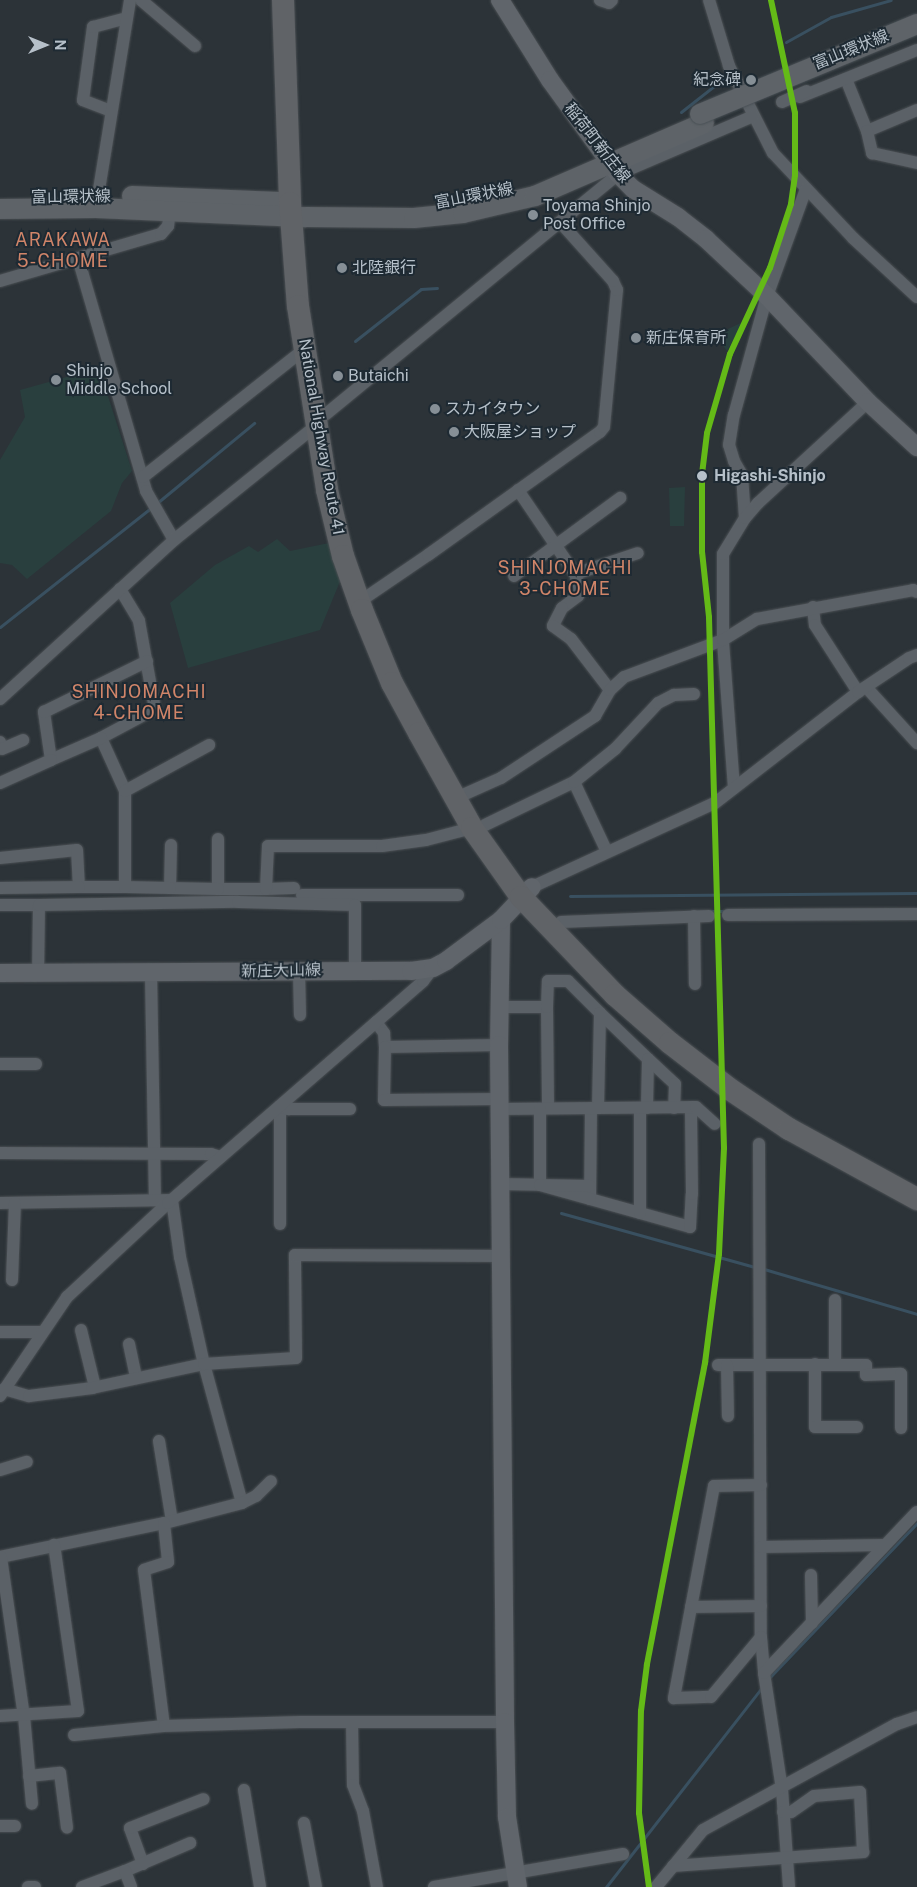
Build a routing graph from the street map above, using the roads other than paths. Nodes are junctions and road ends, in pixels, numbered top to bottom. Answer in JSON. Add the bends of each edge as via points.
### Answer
{"nodes":[{"id":1,"x":130,"y":0,"type":"edge"},
{"id":2,"x":141,"y":0,"type":"edge"},
{"id":3,"x":283,"y":0,"type":"edge"},
{"id":4,"x":295,"y":0,"type":"edge"},
{"id":5,"x":500,"y":0,"type":"edge"},
{"id":6,"x":600,"y":0,"type":"edge"},
{"id":7,"x":612,"y":0,"type":"edge"},
{"id":8,"x":710,"y":0,"type":"edge"},
{"id":9,"x":127,"y":18,"type":"junction"},
{"id":10,"x":917,"y":24,"type":"edge"},
{"id":11,"x":917,"y":36,"type":"edge"},
{"id":12,"x":195,"y":46,"type":"dead end"},
{"id":13,"x":917,"y":50,"type":"edge"},
{"id":14,"x":846,"y":79,"type":"junction"},
{"id":15,"x":811,"y":88,"type":"dead end"},
{"id":16,"x":800,"y":97,"type":"dead end"},
{"id":17,"x":782,"y":102,"type":"dead end"},
{"id":18,"x":917,"y":110,"type":"edge"},
{"id":19,"x":111,"y":111,"type":"junction"},
{"id":20,"x":753,"y":116,"type":"junction"},
{"id":21,"x":702,"y":119,"type":"junction"},
{"id":22,"x":867,"y":131,"type":"junction"},
{"id":23,"x":917,"y":163,"type":"edge"},
{"id":24,"x":611,"y":164,"type":"junction"},
{"id":25,"x":806,"y":189,"type":"junction"},
{"id":26,"x":0,"y":198,"type":"edge"},
{"id":27,"x":96,"y":202,"type":"junction"},
{"id":28,"x":0,"y":209,"type":"edge"},
{"id":29,"x":298,"y":210,"type":"junction"},
{"id":30,"x":170,"y":211,"type":"junction"},
{"id":31,"x":560,"y":222,"type":"junction"},
{"id":32,"x":78,"y":258,"type":"junction"},
{"id":33,"x":0,"y":281,"type":"edge"},
{"id":34,"x":767,"y":296,"type":"junction"},
{"id":35,"x":917,"y":296,"type":"edge"},
{"id":36,"x":309,"y":346,"type":"junction"},
{"id":37,"x":868,"y":402,"type":"junction"},
{"id":38,"x":321,"y":420,"type":"junction"},
{"id":39,"x":917,"y":447,"type":"edge"},
{"id":40,"x":143,"y":477,"type":"junction"},
{"id":41,"x":518,"y":490,"type":"junction"},
{"id":42,"x":620,"y":498,"type":"dead end"},
{"id":43,"x":745,"y":518,"type":"junction"},
{"id":44,"x":174,"y":540,"type":"junction"},
{"id":45,"x":556,"y":545,"type":"junction"},
{"id":46,"x":638,"y":553,"type":"dead end"},
{"id":47,"x":575,"y":574,"type":"junction"},
{"id":48,"x":514,"y":576,"type":"dead end"},
{"id":49,"x":120,"y":589,"type":"junction"},
{"id":50,"x":917,"y":592,"type":"edge"},
{"id":51,"x":363,"y":596,"type":"junction"},
{"id":52,"x":813,"y":607,"type":"junction"},
{"id":53,"x":723,"y":640,"type":"junction"},
{"id":54,"x":917,"y":655,"type":"edge"},
{"id":55,"x":147,"y":661,"type":"junction"},
{"id":56,"x":610,"y":690,"type":"junction"},
{"id":57,"x":862,"y":690,"type":"junction"},
{"id":58,"x":694,"y":694,"type":"dead end"},
{"id":59,"x":0,"y":699,"type":"edge"},
{"id":60,"x":101,"y":738,"type":"junction"},
{"id":61,"x":22,"y":740,"type":"dead end"},
{"id":62,"x":0,"y":742,"type":"edge"},
{"id":63,"x":917,"y":743,"type":"edge"},
{"id":64,"x":209,"y":745,"type":"dead end"},
{"id":65,"x":51,"y":760,"type":"junction"},
{"id":66,"x":574,"y":782,"type":"junction"},
{"id":67,"x":0,"y":784,"type":"edge"},
{"id":68,"x":734,"y":788,"type":"junction"},
{"id":69,"x":125,"y":791,"type":"junction"},
{"id":70,"x":465,"y":794,"type":"junction"},
{"id":71,"x":478,"y":827,"type":"junction"},
{"id":72,"x":218,"y":839,"type":"dead end"},
{"id":73,"x":171,"y":845,"type":"dead end"},
{"id":74,"x":607,"y":852,"type":"junction"},
{"id":75,"x":0,"y":858,"type":"edge"},
{"id":76,"x":80,"y":887,"type":"junction"},
{"id":77,"x":125,"y":887,"type":"junction"},
{"id":78,"x":0,"y":888,"type":"edge"},
{"id":79,"x":170,"y":888,"type":"junction"},
{"id":80,"x":218,"y":889,"type":"junction"},
{"id":81,"x":266,"y":889,"type":"junction"},
{"id":82,"x":527,"y":892,"type":"junction"},
{"id":83,"x":366,"y":895,"type":"junction"},
{"id":84,"x":458,"y":895,"type":"dead end"},
{"id":85,"x":0,"y":905,"type":"edge"},
{"id":86,"x":39,"y":905,"type":"junction"},
{"id":87,"x":354,"y":905,"type":"junction"},
{"id":88,"x":917,"y":914,"type":"edge"},
{"id":89,"x":728,"y":915,"type":"dead end"},
{"id":90,"x":694,"y":916,"type":"junction"},
{"id":91,"x":709,"y":916,"type":"dead end"},
{"id":92,"x":501,"y":920,"type":"junction"},
{"id":93,"x":561,"y":922,"type":"junction"},
{"id":94,"x":573,"y":944,"type":"junction"},
{"id":95,"x":433,"y":968,"type":"junction"},
{"id":96,"x":354,"y":970,"type":"junction"},
{"id":97,"x":299,"y":971,"type":"junction"},
{"id":98,"x":0,"y":973,"type":"edge"},
{"id":99,"x":38,"y":973,"type":"junction"},
{"id":100,"x":151,"y":973,"type":"junction"},
{"id":101,"x":695,"y":984,"type":"dead end"},
{"id":102,"x":500,"y":1007,"type":"junction"},
{"id":103,"x":547,"y":1008,"type":"junction"},
{"id":104,"x":600,"y":1013,"type":"junction"},
{"id":105,"x":300,"y":1015,"type":"dead end"},
{"id":106,"x":376,"y":1022,"type":"junction"},
{"id":107,"x":499,"y":1045,"type":"junction"},
{"id":108,"x":385,"y":1047,"type":"junction"},
{"id":109,"x":648,"y":1059,"type":"junction"},
{"id":110,"x":0,"y":1064,"type":"edge"},
{"id":111,"x":36,"y":1064,"type":"dead end"},
{"id":112,"x":500,"y":1104,"type":"junction"},
{"id":113,"x":280,"y":1106,"type":"junction"},
{"id":114,"x":594,"y":1108,"type":"junction"},
{"id":115,"x":643,"y":1108,"type":"junction"},
{"id":116,"x":674,"y":1108,"type":"junction"},
{"id":117,"x":691,"y":1108,"type":"junction"},
{"id":118,"x":350,"y":1109,"type":"dead end"},
{"id":119,"x":544,"y":1109,"type":"junction"},
{"id":120,"x":716,"y":1124,"type":"dead end"},
{"id":121,"x":758,"y":1144,"type":"dead end"},
{"id":122,"x":0,"y":1153,"type":"edge"},
{"id":123,"x":155,"y":1153,"type":"junction"},
{"id":124,"x":221,"y":1156,"type":"junction"},
{"id":125,"x":501,"y":1184,"type":"junction"},
{"id":126,"x":540,"y":1185,"type":"junction"},
{"id":127,"x":590,"y":1186,"type":"junction"},
{"id":128,"x":917,"y":1188,"type":"edge"},
{"id":129,"x":917,"y":1199,"type":"edge"},
{"id":130,"x":155,"y":1200,"type":"junction"},
{"id":131,"x":172,"y":1200,"type":"junction"},
{"id":132,"x":590,"y":1200,"type":"junction"},
{"id":133,"x":0,"y":1203,"type":"edge"},
{"id":134,"x":15,"y":1203,"type":"junction"},
{"id":135,"x":640,"y":1213,"type":"junction"},
{"id":136,"x":280,"y":1224,"type":"dead end"},
{"id":137,"x":502,"y":1256,"type":"junction"},
{"id":138,"x":12,"y":1280,"type":"dead end"},
{"id":139,"x":835,"y":1300,"type":"dead end"},
{"id":140,"x":81,"y":1330,"type":"dead end"},
{"id":141,"x":0,"y":1332,"type":"edge"},
{"id":142,"x":42,"y":1332,"type":"junction"},
{"id":143,"x":129,"y":1344,"type":"dead end"},
{"id":144,"x":204,"y":1364,"type":"junction"},
{"id":145,"x":814,"y":1364,"type":"junction"},
{"id":146,"x":761,"y":1365,"type":"junction"},
{"id":147,"x":835,"y":1365,"type":"junction"},
{"id":148,"x":136,"y":1378,"type":"junction"},
{"id":149,"x":95,"y":1387,"type":"junction"},
{"id":150,"x":2,"y":1392,"type":"edge"},
{"id":151,"x":728,"y":1416,"type":"dead end"},
{"id":152,"x":856,"y":1427,"type":"dead end"},
{"id":153,"x":902,"y":1428,"type":"dead end"},
{"id":154,"x":159,"y":1441,"type":"dead end"},
{"id":155,"x":27,"y":1462,"type":"dead end"},
{"id":156,"x":0,"y":1470,"type":"edge"},
{"id":157,"x":271,"y":1481,"type":"dead end"},
{"id":158,"x":761,"y":1485,"type":"junction"},
{"id":159,"x":242,"y":1503,"type":"junction"},
{"id":160,"x":917,"y":1512,"type":"edge"},
{"id":161,"x":168,"y":1522,"type":"junction"},
{"id":162,"x":54,"y":1545,"type":"junction"},
{"id":163,"x":885,"y":1545,"type":"junction"},
{"id":164,"x":761,"y":1547,"type":"junction"},
{"id":165,"x":0,"y":1557,"type":"edge"},
{"id":166,"x":811,"y":1575,"type":"dead end"},
{"id":167,"x":761,"y":1606,"type":"junction"},
{"id":168,"x":691,"y":1607,"type":"junction"},
{"id":169,"x":812,"y":1623,"type":"junction"},
{"id":170,"x":761,"y":1637,"type":"junction"},
{"id":171,"x":764,"y":1674,"type":"junction"},
{"id":172,"x":0,"y":1716,"type":"edge"},
{"id":173,"x":24,"y":1716,"type":"junction"},
{"id":174,"x":917,"y":1717,"type":"edge"},
{"id":175,"x":352,"y":1722,"type":"junction"},
{"id":176,"x":505,"y":1722,"type":"junction"},
{"id":177,"x":164,"y":1726,"type":"junction"},
{"id":178,"x":74,"y":1735,"type":"dead end"},
{"id":179,"x":29,"y":1776,"type":"junction"},
{"id":180,"x":782,"y":1789,"type":"junction"},
{"id":181,"x":244,"y":1790,"type":"dead end"},
{"id":182,"x":204,"y":1799,"type":"dead end"},
{"id":183,"x":32,"y":1804,"type":"dead end"},
{"id":184,"x":783,"y":1812,"type":"junction"},
{"id":185,"x":304,"y":1823,"type":"dead end"},
{"id":186,"x":0,"y":1826,"type":"edge"},
{"id":187,"x":15,"y":1826,"type":"dead end"},
{"id":188,"x":67,"y":1828,"type":"dead end"},
{"id":189,"x":190,"y":1843,"type":"dead end"},
{"id":190,"x":623,"y":1854,"type":"dead end"},
{"id":191,"x":786,"y":1857,"type":"junction"},
{"id":192,"x":143,"y":1864,"type":"junction"},
{"id":193,"x":673,"y":1866,"type":"junction"},
{"id":194,"x":125,"y":1872,"type":"junction"},
{"id":195,"x":517,"y":1880,"type":"edge"},
{"id":196,"x":28,"y":1887,"type":"edge"},
{"id":197,"x":35,"y":1887,"type":"edge"},
{"id":198,"x":82,"y":1887,"type":"edge"},
{"id":199,"x":131,"y":1887,"type":"edge"},
{"id":200,"x":260,"y":1887,"type":"edge"},
{"id":201,"x":316,"y":1887,"type":"edge"},
{"id":202,"x":377,"y":1887,"type":"edge"},
{"id":203,"x":434,"y":1887,"type":"edge"},
{"id":204,"x":656,"y":1887,"type":"edge"},
{"id":205,"x":789,"y":1887,"type":"edge"}],
"edges":[{"from":1,"to":9,"type":"street"},
{"from":2,"to":12,"type":"street"},
{"from":3,"to":29,"type":"highway","name":"National Highway Route 41"},
{"from":4,"to":29,"type":"highway","name":"National Highway Route 41"},
{"from":5,"to":24,"type":"main road","name":"稲荷町新庄線","via":[[550,80]]},
{"from":6,"to":7,"type":"street"},
{"from":8,"to":20,"type":"street","via":[[729,66]]},
{"from":9,"to":19,"type":"street"},
{"from":9,"to":19,"type":"street","via":[[93,27],[83,100]]},
{"from":10,"to":21,"type":"main road","name":"富山環状線","bridge":true},
{"from":11,"to":21,"type":"main road","name":"富山環状線"},
{"from":13,"to":14,"type":"street"},
{"from":14,"to":16,"type":"street"},
{"from":14,"to":22,"type":"street"},
{"from":15,"to":17,"type":"street"},
{"from":18,"to":22,"type":"street"},
{"from":19,"to":27,"type":"street"},
{"from":20,"to":24,"type":"street"},
{"from":20,"to":25,"type":"street","via":[[773,153]]},
{"from":21,"to":24,"type":"main road","name":"富山環状線"},
{"from":22,"to":23,"type":"street","via":[[872,154]]},
{"from":24,"to":29,"type":"main road","name":"富山環状線","via":[[454,202],[411,207]]},
{"from":24,"to":31,"type":"street"},
{"from":24,"to":34,"type":"main road","name":"稲荷町新庄線","via":[[633,189],[706,239]]},
{"from":25,"to":34,"type":"street"},
{"from":25,"to":35,"type":"street","via":[[853,238]]},
{"from":26,"to":27,"type":"main road","name":"富山環状線"},
{"from":27,"to":28,"type":"main road","name":"富山環状線"},
{"from":27,"to":29,"type":"main road","name":"富山環状線","via":[[172,196]]},
{"from":27,"to":30,"type":"main road","name":"富山環状線"},
{"from":29,"to":30,"type":"main road","name":"富山環状線"},
{"from":29,"to":36,"type":"highway","name":"National Highway Route 41"},
{"from":30,"to":32,"type":"street","via":[[168,226],[161,234]]},
{"from":31,"to":38,"type":"street"},
{"from":31,"to":41,"type":"street","via":[[613,281],[617,290],[604,426]]},
{"from":32,"to":33,"type":"street"},
{"from":32,"to":40,"type":"street"},
{"from":34,"to":37,"type":"main road","name":"稲荷町新庄線"},
{"from":34,"to":43,"type":"street","via":[[734,415],[729,445],[742,475]]},
{"from":36,"to":38,"type":"highway","name":"National Highway Route 41"},
{"from":36,"to":40,"type":"street"},
{"from":37,"to":39,"type":"main road","name":"稲荷町新庄線"},
{"from":37,"to":43,"type":"street"},
{"from":38,"to":44,"type":"street"},
{"from":38,"to":51,"type":"highway","name":"National Highway Route 41"},
{"from":40,"to":44,"type":"street","via":[[146,491]]},
{"from":41,"to":45,"type":"street"},
{"from":41,"to":51,"type":"street","via":[[428,555],[416,554]]},
{"from":42,"to":45,"type":"street"},
{"from":43,"to":53,"type":"street","via":[[723,554]]},
{"from":44,"to":49,"type":"street"},
{"from":45,"to":47,"type":"street"},
{"from":45,"to":48,"type":"street"},
{"from":46,"to":47,"type":"street"},
{"from":47,"to":56,"type":"street","via":[[580,589],[578,596],[562,608],[552,626],[571,639]]},
{"from":49,"to":55,"type":"street","via":[[139,621]]},
{"from":49,"to":59,"type":"street"},
{"from":50,"to":52,"type":"street","via":[[913,590]]},
{"from":51,"to":70,"type":"highway","name":"National Highway Route 41","via":[[402,678]]},
{"from":51,"to":71,"type":"highway","name":"National Highway Route 41","via":[[392,683]]},
{"from":52,"to":53,"type":"street","via":[[757,619]]},
{"from":52,"to":57,"type":"street","via":[[815,625]]},
{"from":53,"to":56,"type":"street","via":[[624,677]]},
{"from":53,"to":68,"type":"street"},
{"from":54,"to":57,"type":"street"},
{"from":55,"to":60,"type":"street","via":[[155,709]]},
{"from":55,"to":65,"type":"street","via":[[44,712]]},
{"from":56,"to":70,"type":"street","via":[[595,716],[501,778]]},
{"from":57,"to":63,"type":"street"},
{"from":57,"to":68,"type":"street"},
{"from":58,"to":66,"type":"street","via":[[674,695],[658,703],[615,749]]},
{"from":60,"to":65,"type":"street"},
{"from":60,"to":69,"type":"street"},
{"from":61,"to":62,"type":"street","via":[[2,750]]},
{"from":64,"to":69,"type":"street"},
{"from":65,"to":67,"type":"street"},
{"from":66,"to":71,"type":"street"},
{"from":66,"to":74,"type":"street"},
{"from":68,"to":74,"type":"street","via":[[708,806]]},
{"from":69,"to":77,"type":"street"},
{"from":70,"to":71,"type":"highway","name":"National Highway Route 41"},
{"from":71,"to":81,"type":"street","via":[[426,840],[382,846],[268,846]]},
{"from":71,"to":82,"type":"highway","name":"National Highway Route 41"},
{"from":72,"to":80,"type":"street"},
{"from":73,"to":79,"type":"street"},
{"from":74,"to":82,"type":"street"},
{"from":75,"to":76,"type":"street","via":[[77,850]]},
{"from":76,"to":77,"type":"street"},
{"from":76,"to":78,"type":"street"},
{"from":77,"to":79,"type":"street"},
{"from":79,"to":80,"type":"street"},
{"from":80,"to":81,"type":"street"},
{"from":81,"to":83,"type":"street"},
{"from":82,"to":92,"type":"main road","name":"新庄大山線"},
{"from":82,"to":93,"type":"highway","name":"National Highway Route 41"},
{"from":82,"to":94,"type":"highway","name":"National Highway Route 41"},
{"from":83,"to":84,"type":"street"},
{"from":83,"to":87,"type":"street"},
{"from":85,"to":86,"type":"street"},
{"from":86,"to":87,"type":"street","via":[[238,902]]},
{"from":86,"to":99,"type":"street"},
{"from":87,"to":96,"type":"street"},
{"from":88,"to":89,"type":"street"},
{"from":90,"to":91,"type":"street"},
{"from":90,"to":93,"type":"street"},
{"from":90,"to":101,"type":"street"},
{"from":92,"to":95,"type":"main road","name":"新庄大山線"},
{"from":92,"to":102,"type":"main road"},
{"from":93,"to":94,"type":"highway","name":"National Highway Route 41"},
{"from":94,"to":128,"type":"highway","name":"National Highway Route 41","via":[[676,1035],[737,1082],[793,1120]]},
{"from":94,"to":129,"type":"highway","name":"National Highway Route 41","via":[[615,995],[670,1044],[731,1090],[789,1129]]},
{"from":95,"to":96,"type":"main road","name":"新庄大山線"},
{"from":95,"to":106,"type":"street","via":[[423,981]]},
{"from":96,"to":97,"type":"main road","name":"新庄大山線"},
{"from":97,"to":100,"type":"main road","name":"新庄大山線"},
{"from":97,"to":105,"type":"street"},
{"from":98,"to":99,"type":"main road","name":"新庄大山線"},
{"from":99,"to":100,"type":"main road","name":"新庄大山線"},
{"from":100,"to":123,"type":"street"},
{"from":102,"to":103,"type":"street"},
{"from":102,"to":107,"type":"main road"},
{"from":103,"to":104,"type":"street","via":[[548,982],[568,982]]},
{"from":103,"to":119,"type":"street"},
{"from":104,"to":109,"type":"street"},
{"from":104,"to":114,"type":"street"},
{"from":106,"to":108,"type":"street","via":[[384,1033]]},
{"from":106,"to":113,"type":"street"},
{"from":107,"to":108,"type":"street"},
{"from":107,"to":112,"type":"main road"},
{"from":108,"to":112,"type":"street","via":[[384,1100]]},
{"from":109,"to":115,"type":"street"},
{"from":109,"to":116,"type":"street","via":[[675,1084]]},
{"from":110,"to":111,"type":"street"},
{"from":112,"to":119,"type":"street"},
{"from":112,"to":125,"type":"main road"},
{"from":113,"to":118,"type":"street","via":[[288,1109]]},
{"from":113,"to":124,"type":"street"},
{"from":113,"to":136,"type":"street"},
{"from":114,"to":115,"type":"street"},
{"from":114,"to":119,"type":"street"},
{"from":114,"to":127,"type":"street"},
{"from":115,"to":116,"type":"street"},
{"from":115,"to":135,"type":"street"},
{"from":116,"to":117,"type":"street"},
{"from":117,"to":120,"type":"street","via":[[696,1108]]},
{"from":117,"to":135,"type":"street","via":[[690,1226]]},
{"from":119,"to":126,"type":"street"},
{"from":121,"to":146,"type":"street"},
{"from":122,"to":123,"type":"street"},
{"from":123,"to":124,"type":"street"},
{"from":123,"to":130,"type":"street"},
{"from":124,"to":131,"type":"street"},
{"from":125,"to":126,"type":"street"},
{"from":125,"to":137,"type":"main road"},
{"from":126,"to":127,"type":"street"},
{"from":126,"to":132,"type":"street"},
{"from":127,"to":132,"type":"street"},
{"from":130,"to":131,"type":"street"},
{"from":130,"to":134,"type":"street"},
{"from":131,"to":142,"type":"street","via":[[67,1297]]},
{"from":131,"to":144,"type":"street","via":[[180,1257]]},
{"from":132,"to":135,"type":"street"},
{"from":133,"to":134,"type":"street"},
{"from":134,"to":138,"type":"street"},
{"from":137,"to":144,"type":"street","via":[[295,1255],[296,1358]]},
{"from":137,"to":176,"type":"main road"},
{"from":139,"to":147,"type":"street"},
{"from":140,"to":149,"type":"street"},
{"from":141,"to":142,"type":"street"},
{"from":142,"to":150,"type":"street"},
{"from":143,"to":148,"type":"street"},
{"from":144,"to":148,"type":"street"},
{"from":144,"to":159,"type":"street"},
{"from":145,"to":146,"type":"street"},
{"from":145,"to":147,"type":"street"},
{"from":145,"to":152,"type":"street","via":[[815,1427]]},
{"from":146,"to":151,"type":"street","via":[[722,1366]]},
{"from":146,"to":158,"type":"street"},
{"from":147,"to":153,"type":"street","via":[[866,1365],[866,1375],[902,1374]]},
{"from":148,"to":149,"type":"street"},
{"from":149,"to":150,"type":"street","via":[[29,1396]]},
{"from":154,"to":161,"type":"street"},
{"from":155,"to":156,"type":"street"},
{"from":157,"to":159,"type":"street","via":[[256,1496]]},
{"from":158,"to":164,"type":"street"},
{"from":158,"to":168,"type":"street","via":[[714,1486]]},
{"from":159,"to":161,"type":"street"},
{"from":160,"to":163,"type":"street"},
{"from":161,"to":162,"type":"street"},
{"from":161,"to":177,"type":"street","via":[[168,1562],[144,1570]]},
{"from":162,"to":165,"type":"street"},
{"from":162,"to":173,"type":"street","via":[[78,1711]]},
{"from":163,"to":164,"type":"street"},
{"from":163,"to":169,"type":"street"},
{"from":164,"to":167,"type":"street"},
{"from":165,"to":173,"type":"street"},
{"from":166,"to":169,"type":"street"},
{"from":167,"to":168,"type":"street"},
{"from":167,"to":170,"type":"street"},
{"from":168,"to":170,"type":"street","via":[[674,1698],[711,1697]]},
{"from":169,"to":171,"type":"street"},
{"from":170,"to":171,"type":"street"},
{"from":171,"to":180,"type":"street"},
{"from":172,"to":173,"type":"street"},
{"from":173,"to":179,"type":"street"},
{"from":174,"to":180,"type":"street","via":[[897,1724]]},
{"from":175,"to":176,"type":"street"},
{"from":175,"to":177,"type":"street"},
{"from":175,"to":202,"type":"street","via":[[353,1785],[362,1811]]},
{"from":176,"to":195,"type":"main road","via":[[507,1817]]},
{"from":177,"to":178,"type":"street"},
{"from":179,"to":183,"type":"street"},
{"from":179,"to":188,"type":"street","via":[[60,1773]]},
{"from":180,"to":184,"type":"street"},
{"from":180,"to":193,"type":"street","via":[[703,1830]]},
{"from":181,"to":200,"type":"street"},
{"from":182,"to":192,"type":"street","via":[[130,1828]]},
{"from":184,"to":191,"type":"street"},
{"from":184,"to":191,"type":"street","via":[[791,1812],[814,1796],[860,1792],[864,1852]]},
{"from":185,"to":201,"type":"street"},
{"from":186,"to":187,"type":"street"},
{"from":189,"to":192,"type":"street"},
{"from":190,"to":195,"type":"street"},
{"from":191,"to":193,"type":"street"},
{"from":191,"to":205,"type":"street"},
{"from":192,"to":194,"type":"street"},
{"from":193,"to":204,"type":"street"},
{"from":194,"to":198,"type":"street"},
{"from":194,"to":199,"type":"street"},
{"from":195,"to":203,"type":"street"},
{"from":196,"to":197,"type":"street"}]}
